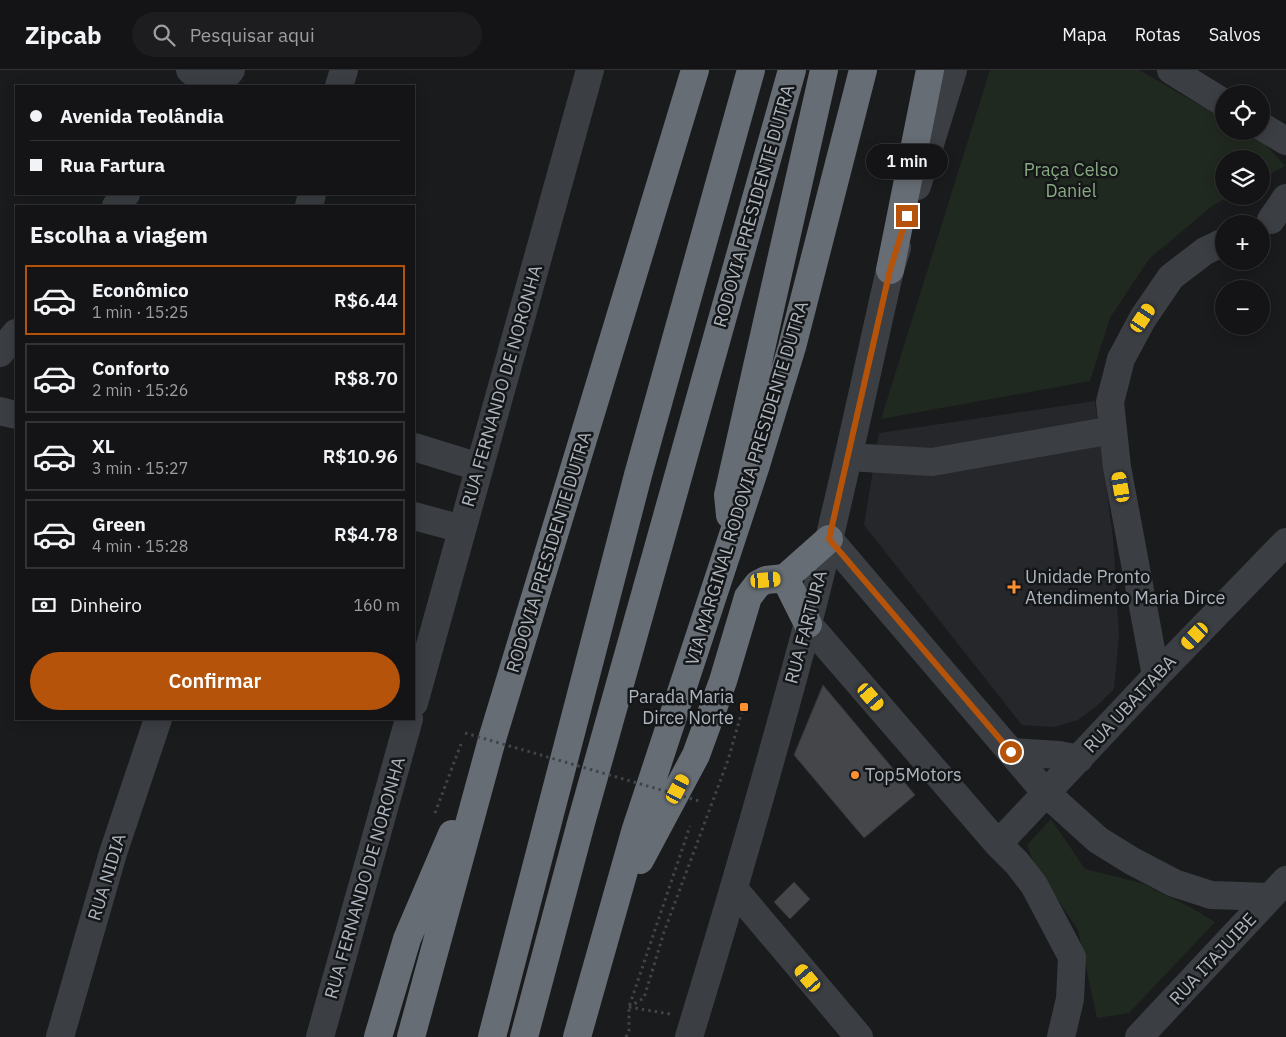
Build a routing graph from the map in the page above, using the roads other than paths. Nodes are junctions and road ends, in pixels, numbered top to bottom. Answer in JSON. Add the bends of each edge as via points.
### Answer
{"nodes":[{"id":1,"x":190,"y":70,"type":"edge"},
{"id":2,"x":231,"y":70,"type":"edge"},
{"id":3,"x":344,"y":70,"type":"edge"},
{"id":4,"x":590,"y":70,"type":"edge"},
{"id":5,"x":695,"y":70,"type":"edge"},
{"id":6,"x":751,"y":70,"type":"edge"},
{"id":7,"x":792,"y":70,"type":"edge"},
{"id":8,"x":824,"y":70,"type":"edge"},
{"id":9,"x":863,"y":70,"type":"edge"},
{"id":10,"x":930,"y":70,"type":"edge"},
{"id":11,"x":953,"y":70,"type":"edge"},
{"id":12,"x":1171,"y":70,"type":"edge"},
{"id":13,"x":209,"y":85,"type":"edge"},
{"id":14,"x":219,"y":85,"type":"edge"},
{"id":15,"x":340,"y":85,"type":"edge"},
{"id":16,"x":1215,"y":97,"type":"edge"},
{"id":17,"x":1270,"y":131,"type":"edge"},
{"id":18,"x":1286,"y":141,"type":"edge"},
{"id":19,"x":125,"y":195,"type":"edge"},
{"id":20,"x":1286,"y":198,"type":"edge"},
{"id":21,"x":117,"y":205,"type":"edge"},
{"id":22,"x":1273,"y":221,"type":"edge"},
{"id":23,"x":1215,"y":246,"type":"edge"},
{"id":24,"x":890,"y":270,"type":"junction"},
{"id":25,"x":15,"y":334,"type":"edge"},
{"id":26,"x":0,"y":354,"type":"edge"},
{"id":27,"x":0,"y":411,"type":"edge"},
{"id":28,"x":15,"y":415,"type":"edge"},
{"id":29,"x":1113,"y":430,"type":"junction"},
{"id":30,"x":415,"y":447,"type":"edge"},
{"id":31,"x":848,"y":457,"type":"junction"},
{"id":32,"x":478,"y":467,"type":"junction"},
{"id":33,"x":415,"y":516,"type":"edge"},
{"id":34,"x":462,"y":529,"type":"junction"},
{"id":35,"x":829,"y":539,"type":"junction"},
{"id":36,"x":732,"y":541,"type":"junction"},
{"id":37,"x":1286,"y":542,"type":"edge"},
{"id":38,"x":785,"y":578,"type":"junction"},
{"id":39,"x":808,"y":624,"type":"junction"},
{"id":40,"x":1156,"y":676,"type":"junction"},
{"id":41,"x":415,"y":699,"type":"edge"},
{"id":42,"x":158,"y":720,"type":"edge"},
{"id":43,"x":409,"y":720,"type":"edge"},
{"id":44,"x":493,"y":736,"type":"junction"},
{"id":45,"x":1011,"y":752,"type":"junction"},
{"id":46,"x":1079,"y":759,"type":"junction"},
{"id":47,"x":1046,"y":793,"type":"junction"},
{"id":48,"x":998,"y":844,"type":"junction"},
{"id":49,"x":734,"y":889,"type":"junction"},
{"id":50,"x":1278,"y":889,"type":"edge"},
{"id":51,"x":614,"y":908,"type":"junction"},
{"id":52,"x":692,"y":1027,"type":"edge"},
{"id":53,"x":1067,"y":1032,"type":"edge"},
{"id":54,"x":60,"y":1037,"type":"edge"},
{"id":55,"x":320,"y":1037,"type":"edge"},
{"id":56,"x":378,"y":1037,"type":"edge"},
{"id":57,"x":411,"y":1037,"type":"edge"},
{"id":58,"x":492,"y":1037,"type":"edge"},
{"id":59,"x":524,"y":1037,"type":"edge"},
{"id":60,"x":577,"y":1037,"type":"edge"},
{"id":61,"x":858,"y":1037,"type":"edge"},
{"id":62,"x":1140,"y":1037,"type":"edge"}],
"edges":[{"from":1,"to":13,"type":"street"},
{"from":2,"to":14,"type":"street"},
{"from":3,"to":15,"type":"street"},
{"from":4,"to":32,"type":"street","name":"RUA FERNANDO DE NORONHA"},
{"from":5,"to":44,"type":"highway","name":"RODOVIA PRESIDENTE DUTRA"},
{"from":6,"to":58,"type":"highway","via":[[638,475]]},
{"from":7,"to":59,"type":"highway","name":"RODOVIA PRESIDENTE DUTRA","via":[[583,814]]},
{"from":8,"to":36,"type":"highway","via":[[728,495]]},
{"from":9,"to":36,"type":"highway","name":"VIA MARGINAL RODOVIA PRESIDENTE DUTRA","via":[[792,347]]},
{"from":10,"to":24,"type":"highway"},
{"from":11,"to":24,"type":"street","name":"RUA FARTURA"},
{"from":12,"to":16,"type":"street"},
{"from":17,"to":18,"type":"street"},
{"from":19,"to":21,"type":"street"},
{"from":20,"to":22,"type":"street"},
{"from":23,"to":29,"type":"street","via":[[1170,277],[1143,318],[1121,359],[1110,402]]},
{"from":24,"to":31,"type":"street","name":"RUA FARTURA"},
{"from":25,"to":26,"type":"street"},
{"from":27,"to":28,"type":"street"},
{"from":29,"to":31,"type":"street","via":[[932,462]]},
{"from":29,"to":40,"type":"street"},
{"from":30,"to":32,"type":"street"},
{"from":31,"to":35,"type":"street","name":"RUA FARTURA"},
{"from":32,"to":34,"type":"street","name":"RUA FERNANDO DE NORONHA"},
{"from":33,"to":34,"type":"street"},
{"from":34,"to":41,"type":"street","name":"RUA FERNANDO DE NORONHA"},
{"from":35,"to":38,"type":"highway"},
{"from":35,"to":39,"type":"street","name":"RUA FARTURA"},
{"from":35,"to":45,"type":"street"},
{"from":36,"to":51,"type":"highway","name":"VIA MARGINAL RODOVIA PRESIDENTE DUTRA","via":[[635,832]]},
{"from":37,"to":40,"type":"street","name":"RUA UBAITABA"},
{"from":38,"to":39,"type":"highway"},
{"from":38,"to":51,"type":"highway","via":[[758,584],[748,597],[723,681],[696,755]]},
{"from":39,"to":48,"type":"street"},
{"from":39,"to":49,"type":"street","name":"RUA FARTURA"},
{"from":40,"to":46,"type":"street","name":"RUA UBAITABA"},
{"from":42,"to":54,"type":"street","name":"RUA NIDIA","via":[[113,853]]},
{"from":43,"to":55,"type":"street","name":"RUA FERNANDO DE NORONHA"},
{"from":44,"to":56,"type":"highway","via":[[407,939]]},
{"from":44,"to":57,"type":"highway","name":"RODOVIA PRESIDENTE DUTRA"},
{"from":45,"to":46,"type":"street","name":"RUA UBAITABA"},
{"from":45,"to":47,"type":"street"},
{"from":46,"to":47,"type":"street","name":"RUA UBAITABA"},
{"from":47,"to":48,"type":"street","name":"RUA UBAITABA"},
{"from":47,"to":50,"type":"street","via":[[1098,840],[1174,883],[1211,895]]},
{"from":48,"to":53,"type":"street","via":[[1034,885],[1072,957]]},
{"from":49,"to":52,"type":"street","name":"RUA FARTURA"},
{"from":49,"to":61,"type":"street"},
{"from":50,"to":62,"type":"street","name":"RUA ITAJUIBE"},
{"from":51,"to":60,"type":"highway","name":"VIA MARGINAL RODOVIA PRESIDENTE DUTRA"}]}
